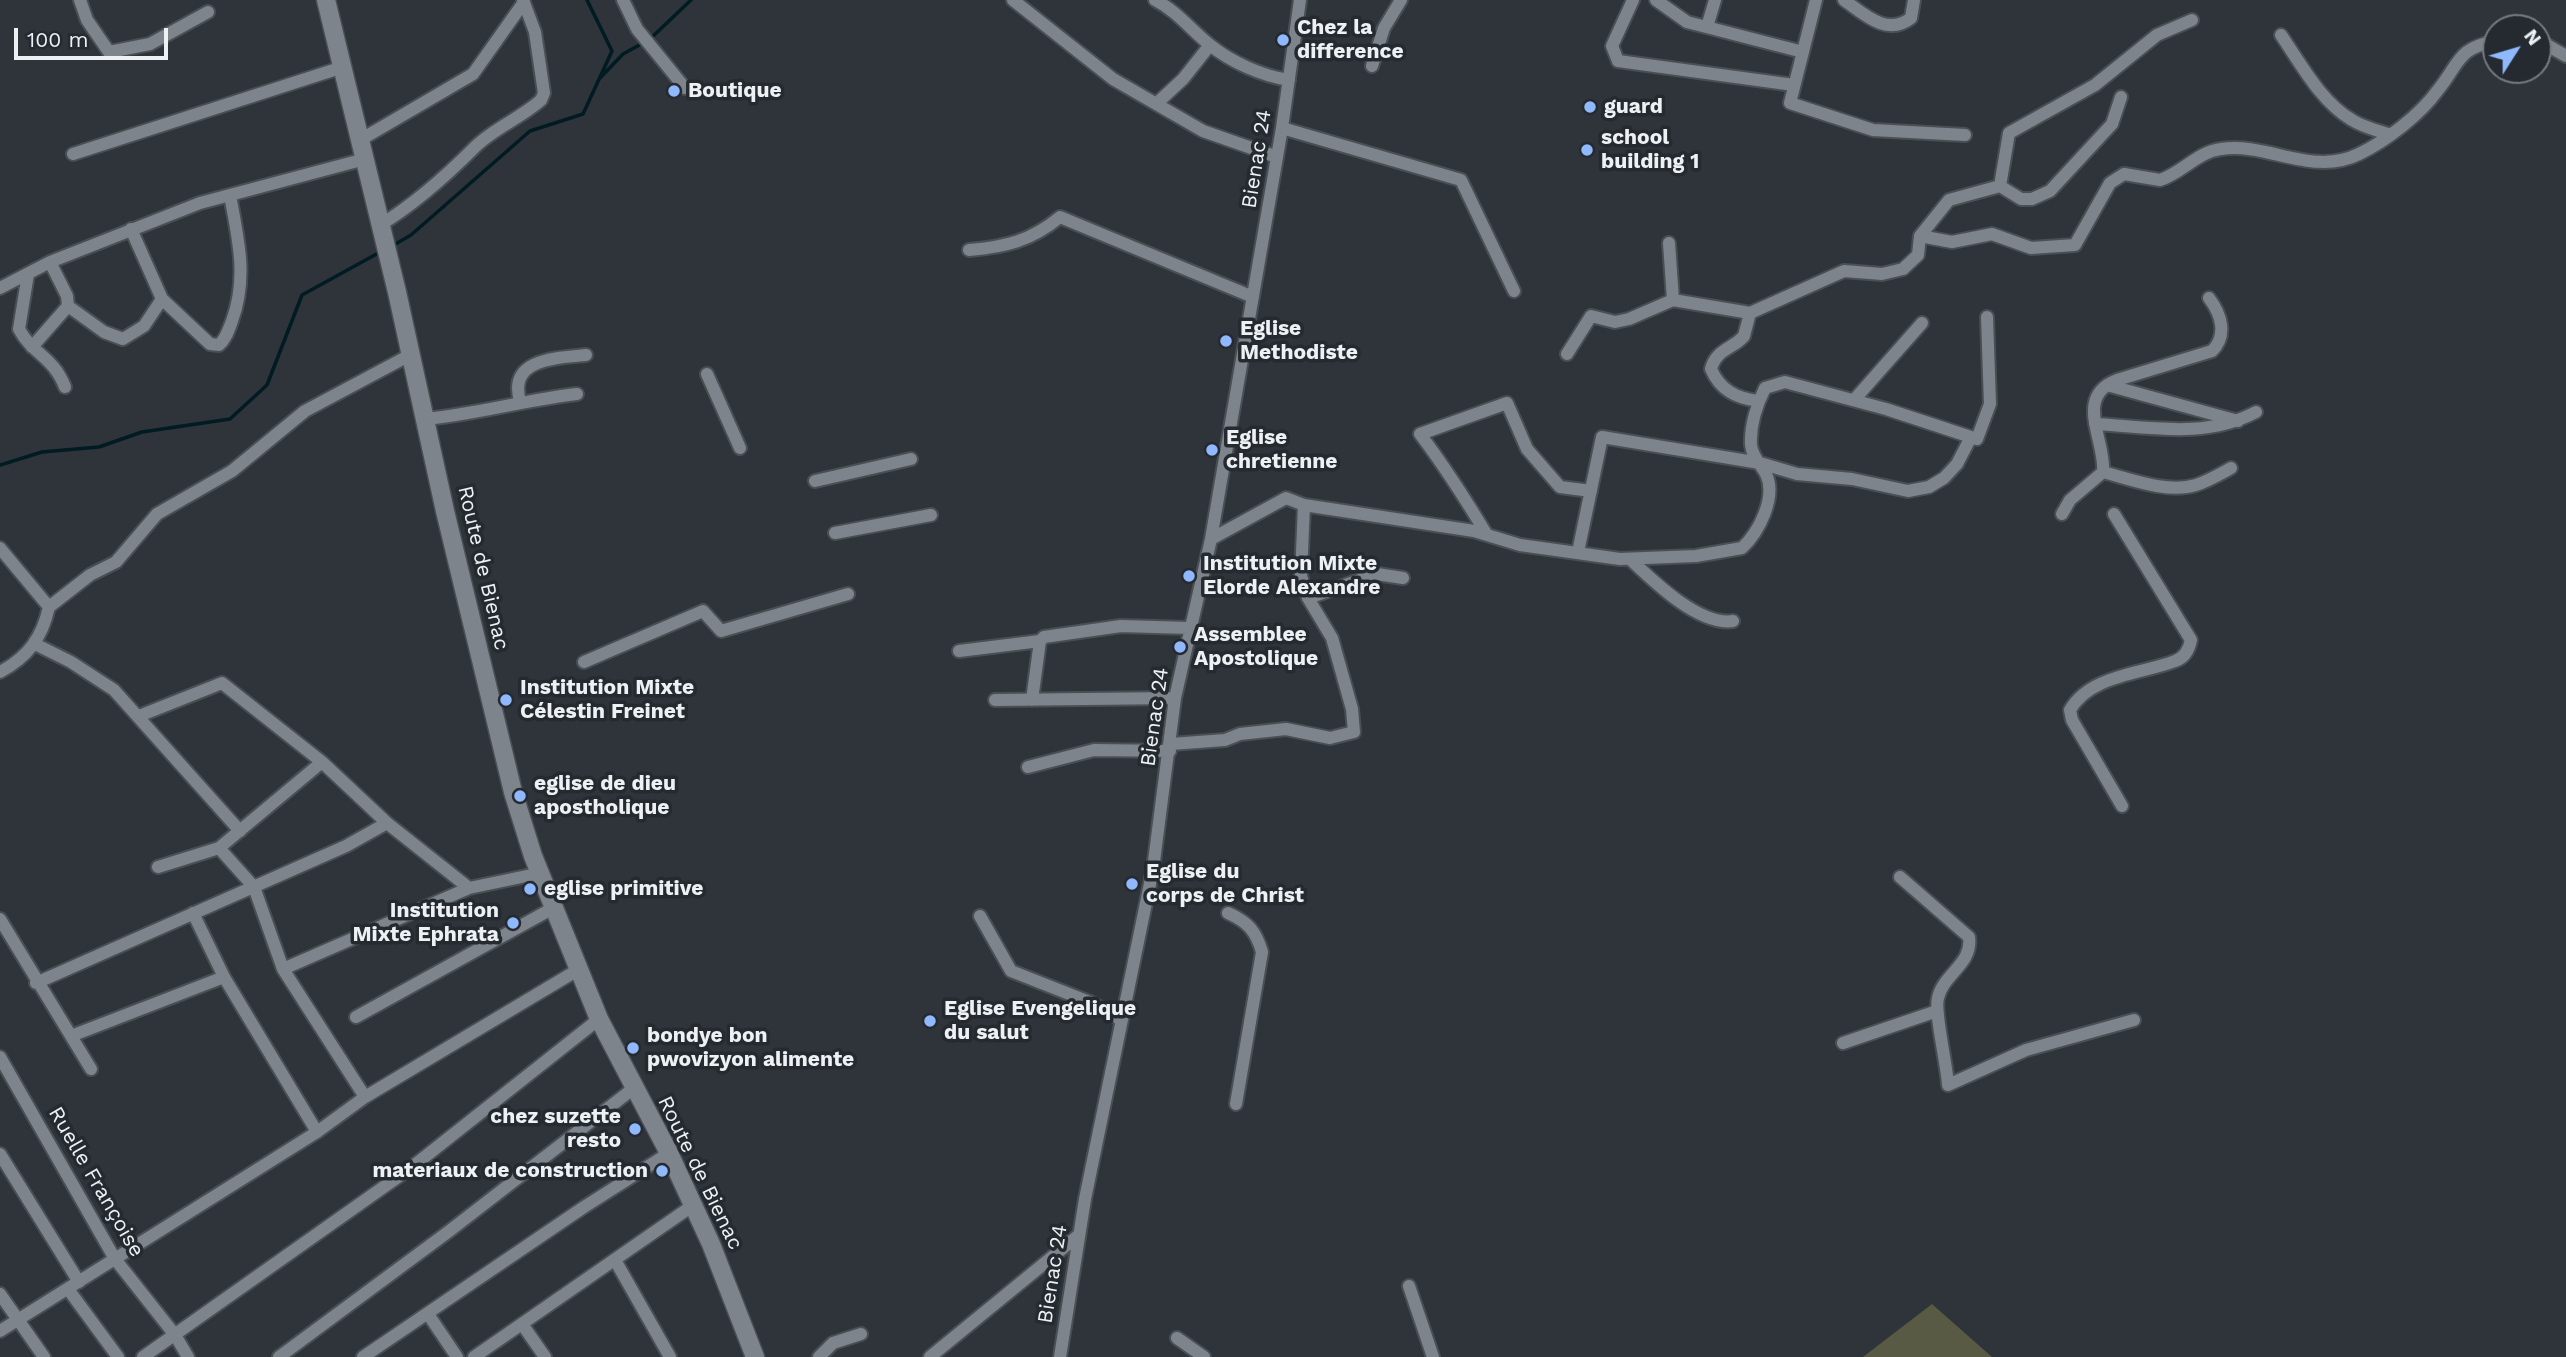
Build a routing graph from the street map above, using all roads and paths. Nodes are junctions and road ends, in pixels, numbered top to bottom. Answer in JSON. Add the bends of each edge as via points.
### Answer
{"nodes":[{"id":1,"x":80,"y":0,"type":"edge"},
{"id":2,"x":327,"y":0,"type":"edge"},
{"id":3,"x":623,"y":0,"type":"edge"},
{"id":4,"x":1013,"y":0,"type":"edge"},
{"id":5,"x":1155,"y":0,"type":"edge"},
{"id":6,"x":1300,"y":0,"type":"edge"},
{"id":7,"x":1401,"y":0,"type":"edge"},
{"id":8,"x":1633,"y":0,"type":"edge"},
{"id":9,"x":1656,"y":0,"type":"edge"},
{"id":10,"x":1715,"y":0,"type":"edge"},
{"id":11,"x":1816,"y":0,"type":"edge"},
{"id":12,"x":1844,"y":0,"type":"edge"},
{"id":13,"x":1914,"y":0,"type":"edge"},
{"id":14,"x":524,"y":1,"type":"edge"},
{"id":15,"x":208,"y":12,"type":"dead end"},
{"id":16,"x":2192,"y":20,"type":"dead end"},
{"id":17,"x":1707,"y":27,"type":"junction"},
{"id":18,"x":2281,"y":35,"type":"dead end"},
{"id":19,"x":2482,"y":43,"type":"edge"},
{"id":20,"x":1210,"y":45,"type":"junction"},
{"id":21,"x":1803,"y":52,"type":"junction"},
{"id":22,"x":1372,"y":66,"type":"dead end"},
{"id":23,"x":344,"y":67,"type":"junction"},
{"id":24,"x":1289,"y":80,"type":"junction"},
{"id":25,"x":1794,"y":85,"type":"junction"},
{"id":26,"x":685,"y":88,"type":"dead end"},
{"id":27,"x":2120,"y":97,"type":"dead end"},
{"id":28,"x":1156,"y":104,"type":"junction"},
{"id":29,"x":1282,"y":128,"type":"junction"},
{"id":30,"x":2388,"y":134,"type":"junction"},
{"id":31,"x":1965,"y":135,"type":"dead end"},
{"id":32,"x":360,"y":140,"type":"junction"},
{"id":33,"x":73,"y":154,"type":"dead end"},
{"id":34,"x":1277,"y":157,"type":"junction"},
{"id":35,"x":365,"y":159,"type":"junction"},
{"id":36,"x":2000,"y":186,"type":"junction"},
{"id":37,"x":230,"y":195,"type":"junction"},
{"id":38,"x":131,"y":229,"type":"junction"},
{"id":39,"x":381,"y":230,"type":"junction"},
{"id":40,"x":1920,"y":236,"type":"junction"},
{"id":41,"x":1669,"y":243,"type":"dead end"},
{"id":42,"x":969,"y":250,"type":"dead end"},
{"id":43,"x":50,"y":262,"type":"junction"},
{"id":44,"x":28,"y":274,"type":"junction"},
{"id":45,"x":0,"y":288,"type":"edge"},
{"id":46,"x":1514,"y":291,"type":"dead end"},
{"id":47,"x":1253,"y":297,"type":"junction"},
{"id":48,"x":2209,"y":298,"type":"dead end"},
{"id":49,"x":162,"y":299,"type":"junction"},
{"id":50,"x":1673,"y":300,"type":"junction"},
{"id":51,"x":68,"y":306,"type":"junction"},
{"id":52,"x":1749,"y":313,"type":"junction"},
{"id":53,"x":1987,"y":317,"type":"dead end"},
{"id":54,"x":1922,"y":323,"type":"dead end"},
{"id":55,"x":32,"y":347,"type":"junction"},
{"id":56,"x":1567,"y":354,"type":"dead end"},
{"id":57,"x":410,"y":355,"type":"junction"},
{"id":58,"x":586,"y":355,"type":"dead end"},
{"id":59,"x":707,"y":374,"type":"dead end"},
{"id":60,"x":2106,"y":384,"type":"junction"},
{"id":61,"x":65,"y":387,"type":"dead end"},
{"id":62,"x":577,"y":394,"type":"dead end"},
{"id":63,"x":1854,"y":400,"type":"junction"},
{"id":64,"x":520,"y":401,"type":"junction"},
{"id":65,"x":1758,"y":401,"type":"junction"},
{"id":66,"x":2256,"y":412,"type":"dead end"},
{"id":67,"x":425,"y":419,"type":"junction"},
{"id":68,"x":2238,"y":421,"type":"junction"},
{"id":69,"x":2095,"y":424,"type":"junction"},
{"id":70,"x":1971,"y":437,"type":"junction"},
{"id":71,"x":740,"y":448,"type":"dead end"},
{"id":72,"x":911,"y":459,"type":"dead end"},
{"id":73,"x":1759,"y":463,"type":"junction"},
{"id":74,"x":2231,"y":468,"type":"dead end"},
{"id":75,"x":2103,"y":472,"type":"junction"},
{"id":76,"x":815,"y":481,"type":"dead end"},
{"id":77,"x":1591,"y":491,"type":"junction"},
{"id":78,"x":1304,"y":505,"type":"junction"},
{"id":79,"x":2062,"y":514,"type":"dead end"},
{"id":80,"x":2113,"y":514,"type":"dead end"},
{"id":81,"x":931,"y":515,"type":"dead end"},
{"id":82,"x":835,"y":533,"type":"dead end"},
{"id":83,"x":1487,"y":535,"type":"junction"},
{"id":84,"x":1211,"y":539,"type":"junction"},
{"id":85,"x":0,"y":548,"type":"edge"},
{"id":86,"x":1578,"y":552,"type":"junction"},
{"id":87,"x":1630,"y":559,"type":"junction"},
{"id":88,"x":1403,"y":578,"type":"dead end"},
{"id":89,"x":848,"y":594,"type":"dead end"},
{"id":90,"x":1308,"y":598,"type":"junction"},
{"id":91,"x":49,"y":607,"type":"junction"},
{"id":92,"x":1732,"y":621,"type":"dead end"},
{"id":93,"x":1189,"y":628,"type":"junction"},
{"id":94,"x":1040,"y":641,"type":"junction"},
{"id":95,"x":35,"y":644,"type":"junction"},
{"id":96,"x":959,"y":651,"type":"dead end"},
{"id":97,"x":584,"y":662,"type":"dead end"},
{"id":98,"x":0,"y":673,"type":"edge"},
{"id":99,"x":1175,"y":698,"type":"junction"},
{"id":100,"x":995,"y":700,"type":"dead end"},
{"id":101,"x":1032,"y":700,"type":"junction"},
{"id":102,"x":139,"y":716,"type":"junction"},
{"id":103,"x":1171,"y":747,"type":"junction"},
{"id":104,"x":322,"y":762,"type":"junction"},
{"id":105,"x":1028,"y":767,"type":"dead end"},
{"id":106,"x":2122,"y":806,"type":"dead end"},
{"id":107,"x":387,"y":823,"type":"junction"},
{"id":108,"x":240,"y":831,"type":"junction"},
{"id":109,"x":219,"y":848,"type":"junction"},
{"id":110,"x":158,"y":867,"type":"dead end"},
{"id":111,"x":541,"y":873,"type":"junction"},
{"id":112,"x":1900,"y":877,"type":"dead end"},
{"id":113,"x":254,"y":887,"type":"junction"},
{"id":114,"x":469,"y":888,"type":"junction"},
{"id":115,"x":555,"y":907,"type":"junction"},
{"id":116,"x":193,"y":913,"type":"junction"},
{"id":117,"x":1228,"y":913,"type":"dead end"},
{"id":118,"x":979,"y":916,"type":"dead end"},
{"id":119,"x":0,"y":919,"type":"edge"},
{"id":120,"x":581,"y":968,"type":"junction"},
{"id":121,"x":283,"y":969,"type":"junction"},
{"id":122,"x":224,"y":977,"type":"junction"},
{"id":123,"x":36,"y":983,"type":"junction"},
{"id":124,"x":1937,"y":1010,"type":"junction"},
{"id":125,"x":356,"y":1017,"type":"dead end"},
{"id":126,"x":599,"y":1019,"type":"junction"},
{"id":127,"x":1120,"y":1019,"type":"junction"},
{"id":128,"x":2134,"y":1020,"type":"dead end"},
{"id":129,"x":71,"y":1036,"type":"junction"},
{"id":130,"x":1843,"y":1043,"type":"dead end"},
{"id":131,"x":0,"y":1057,"type":"edge"},
{"id":132,"x":91,"y":1069,"type":"dead end"},
{"id":133,"x":634,"y":1088,"type":"junction"},
{"id":134,"x":365,"y":1097,"type":"junction"},
{"id":135,"x":1236,"y":1104,"type":"dead end"},
{"id":136,"x":317,"y":1132,"type":"junction"},
{"id":137,"x":0,"y":1153,"type":"edge"},
{"id":138,"x":669,"y":1153,"type":"junction"},
{"id":139,"x":692,"y":1206,"type":"junction"},
{"id":140,"x":1079,"y":1235,"type":"junction"},
{"id":141,"x":115,"y":1259,"type":"junction"},
{"id":142,"x":615,"y":1260,"type":"junction"},
{"id":143,"x":74,"y":1285,"type":"junction"},
{"id":144,"x":1409,"y":1286,"type":"dead end"},
{"id":145,"x":0,"y":1294,"type":"edge"},
{"id":146,"x":428,"y":1314,"type":"junction"},
{"id":147,"x":16,"y":1321,"type":"junction"},
{"id":148,"x":522,"y":1324,"type":"junction"},
{"id":149,"x":0,"y":1331,"type":"edge"},
{"id":150,"x":861,"y":1334,"type":"dead end"},
{"id":151,"x":175,"y":1335,"type":"junction"},
{"id":152,"x":1177,"y":1338,"type":"dead end"},
{"id":153,"x":752,"y":1355,"type":"edge"},
{"id":154,"x":44,"y":1357,"type":"edge"},
{"id":155,"x":118,"y":1357,"type":"edge"},
{"id":156,"x":143,"y":1357,"type":"edge"},
{"id":157,"x":188,"y":1357,"type":"edge"},
{"id":158,"x":279,"y":1357,"type":"edge"},
{"id":159,"x":363,"y":1357,"type":"edge"},
{"id":160,"x":457,"y":1357,"type":"edge"},
{"id":161,"x":474,"y":1357,"type":"edge"},
{"id":162,"x":545,"y":1357,"type":"edge"},
{"id":163,"x":670,"y":1357,"type":"edge"},
{"id":164,"x":819,"y":1357,"type":"edge"},
{"id":165,"x":930,"y":1357,"type":"edge"},
{"id":166,"x":1060,"y":1357,"type":"edge"},
{"id":167,"x":1204,"y":1357,"type":"edge"},
{"id":168,"x":1433,"y":1357,"type":"edge"}],
"edges":[{"from":1,"to":15,"type":"street","via":[[87,20],[109,52],[149,44]]},
{"from":2,"to":23,"type":"main road","name":"Route de Bienac"},
{"from":3,"to":26,"type":"street","via":[[637,29]]},
{"from":4,"to":28,"type":"street","via":[[1113,79]]},
{"from":5,"to":20,"type":"street"},
{"from":6,"to":24,"type":"street","name":"Bienac 24"},
{"from":7,"to":22,"type":"street","via":[[1384,28]]},
{"from":8,"to":25,"type":"street","via":[[1612,46],[1618,61]]},
{"from":9,"to":17,"type":"street","via":[[1687,22]]},
{"from":10,"to":17,"type":"street"},
{"from":11,"to":21,"type":"street"},
{"from":12,"to":13,"type":"street","via":[[1889,27],[1911,18]]},
{"from":14,"to":32,"type":"street","via":[[473,74]]},
{"from":14,"to":39,"type":"street","via":[[535,32],[544,93],[541,100],[502,125]]},
{"from":16,"to":36,"type":"street","via":[[2157,35],[2095,85],[2008,133]]},
{"from":17,"to":21,"type":"street"},
{"from":18,"to":30,"type":"street","via":[[2340,111],[2359,124]]},
{"from":19,"to":30,"type":"street","via":[[2465,51],[2438,90]]},
{"from":20,"to":24,"type":"street","via":[[1249,67]]},
{"from":20,"to":28,"type":"street"},
{"from":21,"to":25,"type":"street"},
{"from":23,"to":32,"type":"main road","name":"Route de Bienac"},
{"from":23,"to":33,"type":"street"},
{"from":24,"to":29,"type":"street","name":"Bienac 24"},
{"from":25,"to":31,"type":"street","via":[[1790,103],[1873,130]]},
{"from":27,"to":36,"type":"street","via":[[2112,124],[2050,191],[2021,199]]},
{"from":28,"to":34,"type":"street","via":[[1203,131]]},
{"from":29,"to":34,"type":"street","name":"Bienac 24"},
{"from":29,"to":46,"type":"street","via":[[1461,180]]},
{"from":30,"to":40,"type":"street","via":[[2358,154],[2328,162],[2306,163],[2224,148],[2209,151],[2160,180],[2124,174],[2110,183],[2075,246],[2031,248],[1992,234],[1952,242]]},
{"from":32,"to":35,"type":"main road","name":"Route de Bienac"},
{"from":34,"to":47,"type":"street","name":"Bienac 24"},
{"from":35,"to":37,"type":"street"},
{"from":35,"to":39,"type":"main road","name":"Route de Bienac"},
{"from":36,"to":40,"type":"street","via":[[1950,200]]},
{"from":37,"to":38,"type":"street"},
{"from":37,"to":49,"type":"street","via":[[243,274],[225,340],[210,344]]},
{"from":38,"to":43,"type":"street"},
{"from":38,"to":49,"type":"street"},
{"from":39,"to":57,"type":"main road","name":"Route de Bienac"},
{"from":40,"to":52,"type":"street","via":[[1918,255],[1903,269],[1882,274],[1844,271]]},
{"from":41,"to":50,"type":"street"},
{"from":42,"to":47,"type":"street","via":[[1006,247],[1040,234],[1060,217]]},
{"from":43,"to":44,"type":"street"},
{"from":43,"to":51,"type":"street"},
{"from":44,"to":45,"type":"street"},
{"from":44,"to":55,"type":"street","via":[[18,324]]},
{"from":47,"to":84,"type":"street","name":"Bienac 24"},
{"from":48,"to":60,"type":"street","via":[[2221,323],[2218,344],[2212,351]]},
{"from":49,"to":51,"type":"street","via":[[144,326],[122,339]]},
{"from":50,"to":52,"type":"street"},
{"from":50,"to":56,"type":"street","via":[[1629,319],[1591,316]]},
{"from":51,"to":55,"type":"street"},
{"from":52,"to":65,"type":"street","via":[[1744,336],[1713,359],[1711,369],[1724,389]]},
{"from":53,"to":70,"type":"street","via":[[1990,404],[1977,439]]},
{"from":54,"to":63,"type":"street"},
{"from":55,"to":61,"type":"street","via":[[56,366]]},
{"from":57,"to":67,"type":"main road","name":"Route de Bienac"},
{"from":57,"to":91,"type":"street","via":[[305,411],[232,471],[156,514],[116,562],[90,575]]},
{"from":58,"to":64,"type":"street","via":[[559,357],[526,369],[516,386]]},
{"from":59,"to":71,"type":"street"},
{"from":60,"to":68,"type":"street"},
{"from":60,"to":69,"type":"street","via":[[2094,402]]},
{"from":62,"to":64,"type":"street"},
{"from":63,"to":65,"type":"street","via":[[1785,382],[1765,388]]},
{"from":63,"to":70,"type":"street"},
{"from":64,"to":67,"type":"street","via":[[489,411]]},
{"from":65,"to":73,"type":"street","via":[[1751,446]]},
{"from":66,"to":68,"type":"street"},
{"from":67,"to":111,"type":"main road","name":"Route de Bienac","via":[[513,792]]},
{"from":68,"to":69,"type":"street","via":[[2196,430]]},
{"from":69,"to":75,"type":"street"},
{"from":70,"to":73,"type":"street","via":[[1944,478],[1908,491],[1797,474]]},
{"from":72,"to":76,"type":"street"},
{"from":73,"to":77,"type":"street","via":[[1602,437]]},
{"from":73,"to":87,"type":"street","via":[[1768,477],[1768,496],[1761,524],[1742,548]]},
{"from":74,"to":75,"type":"street","via":[[2181,487]]},
{"from":75,"to":79,"type":"street","via":[[2070,500]]},
{"from":77,"to":83,"type":"street","via":[[1560,487],[1527,449],[1507,403],[1420,434],[1451,474],[1453,486]]},
{"from":77,"to":86,"type":"street"},
{"from":78,"to":83,"type":"street"},
{"from":78,"to":84,"type":"street","via":[[1286,498]]},
{"from":78,"to":90,"type":"street","via":[[1301,576]]},
{"from":80,"to":106,"type":"street","via":[[2191,640],[2176,661],[2132,671],[2086,694],[2070,710]]},
{"from":81,"to":82,"type":"street"},
{"from":83,"to":86,"type":"street","via":[[1520,545]]},
{"from":84,"to":93,"type":"street","name":"Bienac 24"},
{"from":85,"to":91,"type":"street"},
{"from":86,"to":87,"type":"street"},
{"from":87,"to":92,"type":"street","via":[[1702,615]]},
{"from":88,"to":90,"type":"street","via":[[1377,574]]},
{"from":89,"to":97,"type":"street","via":[[721,631],[704,611]]},
{"from":90,"to":103,"type":"street","via":[[1332,638],[1354,732],[1330,738],[1286,729]]},
{"from":91,"to":95,"type":"street","via":[[44,631]]},
{"from":93,"to":94,"type":"street","via":[[1121,626]]},
{"from":93,"to":99,"type":"street","name":"Bienac 24"},
{"from":94,"to":96,"type":"street"},
{"from":94,"to":101,"type":"street"},
{"from":95,"to":98,"type":"street"},
{"from":95,"to":102,"type":"street","via":[[97,678]]},
{"from":99,"to":101,"type":"street"},
{"from":99,"to":103,"type":"street","name":"Bienac 24"},
{"from":100,"to":101,"type":"street"},
{"from":102,"to":104,"type":"street","via":[[222,683]]},
{"from":102,"to":108,"type":"street"},
{"from":103,"to":105,"type":"street","via":[[1094,750]]},
{"from":103,"to":127,"type":"street","name":"Bienac 24","via":[[1153,869]]},
{"from":104,"to":107,"type":"street"},
{"from":104,"to":108,"type":"street"},
{"from":107,"to":113,"type":"street"},
{"from":107,"to":114,"type":"street"},
{"from":108,"to":109,"type":"street"},
{"from":109,"to":110,"type":"street"},
{"from":109,"to":113,"type":"street"},
{"from":111,"to":114,"type":"street"},
{"from":111,"to":115,"type":"main road","name":"Route de Bienac"},
{"from":112,"to":124,"type":"street","via":[[1969,937],[1969,951],[1941,991]]},
{"from":113,"to":116,"type":"street"},
{"from":113,"to":121,"type":"street"},
{"from":114,"to":121,"type":"street"},
{"from":115,"to":120,"type":"main road","name":"Route de Bienac"},
{"from":115,"to":125,"type":"street"},
{"from":116,"to":122,"type":"street"},
{"from":116,"to":123,"type":"street"},
{"from":117,"to":135,"type":"street","via":[[1245,920],[1257,935],[1262,952]]},
{"from":118,"to":127,"type":"street","via":[[1011,971]]},
{"from":119,"to":123,"type":"street"},
{"from":120,"to":126,"type":"main road","name":"Route de Bienac"},
{"from":120,"to":134,"type":"street"},
{"from":121,"to":134,"type":"street"},
{"from":122,"to":129,"type":"street"},
{"from":122,"to":136,"type":"street"},
{"from":123,"to":129,"type":"street"},
{"from":124,"to":128,"type":"street","via":[[1948,1085],[2026,1050]]},
{"from":124,"to":130,"type":"street"},
{"from":126,"to":133,"type":"main road","name":"Route de Bienac"},
{"from":126,"to":151,"type":"street","via":[[412,1167]]},
{"from":127,"to":140,"type":"street","name":"Bienac 24"},
{"from":129,"to":132,"type":"street"},
{"from":131,"to":141,"type":"street","name":"Ruelle Françoise"},
{"from":133,"to":138,"type":"main road","name":"Route de Bienac"},
{"from":133,"to":158,"type":"street"},
{"from":134,"to":136,"type":"street"},
{"from":136,"to":141,"type":"street"},
{"from":137,"to":143,"type":"street"},
{"from":138,"to":139,"type":"main road","name":"Route de Bienac"},
{"from":138,"to":146,"type":"street"},
{"from":139,"to":142,"type":"street"},
{"from":139,"to":153,"type":"main road","name":"Route de Bienac"},
{"from":140,"to":165,"type":"street"},
{"from":140,"to":166,"type":"street","name":"Bienac 24"},
{"from":141,"to":143,"type":"street"},
{"from":141,"to":151,"type":"street","name":"Ruelle Françoise"},
{"from":142,"to":148,"type":"street"},
{"from":142,"to":163,"type":"street"},
{"from":143,"to":147,"type":"street"},
{"from":143,"to":155,"type":"street"},
{"from":144,"to":168,"type":"street"},
{"from":145,"to":147,"type":"street"},
{"from":146,"to":159,"type":"street"},
{"from":146,"to":160,"type":"street"},
{"from":147,"to":149,"type":"street"},
{"from":147,"to":154,"type":"street"},
{"from":148,"to":161,"type":"street"},
{"from":148,"to":162,"type":"street"},
{"from":150,"to":164,"type":"street","via":[[833,1343]]},
{"from":151,"to":156,"type":"street"},
{"from":151,"to":157,"type":"street","name":"Ruelle Françoise"},
{"from":152,"to":167,"type":"street"}]}
